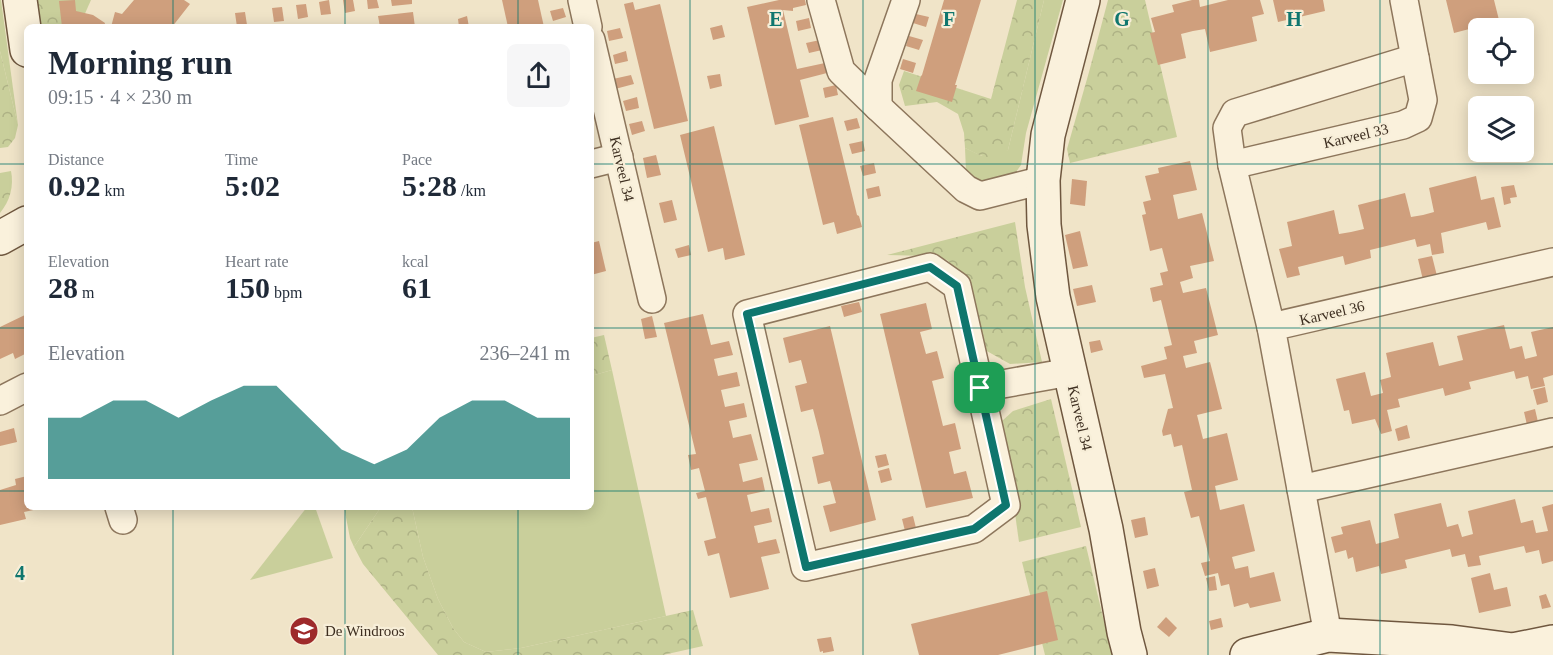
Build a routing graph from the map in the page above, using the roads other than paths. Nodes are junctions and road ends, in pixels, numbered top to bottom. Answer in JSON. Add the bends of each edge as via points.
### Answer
{"nodes":[{"id":1,"x":20,"y":0,"type":"edge"},
{"id":2,"x":582,"y":0,"type":"edge"},
{"id":3,"x":822,"y":0,"type":"edge"},
{"id":4,"x":906,"y":0,"type":"edge"},
{"id":5,"x":1083,"y":0,"type":"edge"},
{"id":6,"x":1404,"y":0,"type":"edge"},
{"id":7,"x":587,"y":24,"type":"edge"},
{"id":8,"x":24,"y":29,"type":"edge"},
{"id":9,"x":594,"y":52,"type":"edge"},
{"id":10,"x":1415,"y":58,"type":"junction"},
{"id":11,"x":878,"y":106,"type":"junction"},
{"id":12,"x":619,"y":157,"type":"junction"},
{"id":13,"x":594,"y":163,"type":"edge"},
{"id":14,"x":1232,"y":165,"type":"junction"},
{"id":15,"x":1043,"y":180,"type":"junction"},
{"id":16,"x":24,"y":225,"type":"edge"},
{"id":17,"x":0,"y":238,"type":"edge"},
{"id":18,"x":1553,"y":262,"type":"edge"},
{"id":19,"x":652,"y":299,"type":"dead end"},
{"id":20,"x":1271,"y":327,"type":"junction"},
{"id":21,"x":1070,"y":372,"type":"junction"},
{"id":22,"x":980,"y":388,"type":"junction"},
{"id":23,"x":24,"y":389,"type":"edge"},
{"id":24,"x":0,"y":401,"type":"edge"},
{"id":25,"x":1553,"y":432,"type":"edge"},
{"id":26,"x":1301,"y":489,"type":"junction"},
{"id":27,"x":1328,"y":635,"type":"junction"},
{"id":28,"x":1553,"y":642,"type":"edge"},
{"id":29,"x":1130,"y":655,"type":"edge"},
{"id":30,"x":1246,"y":655,"type":"edge"}],
"edges":[{"from":1,"to":8,"type":"street"},
{"from":2,"to":7,"type":"street"},
{"from":3,"to":11,"type":"street","via":[[841,71]]},
{"from":4,"to":11,"type":"street","via":[[878,80]]},
{"from":5,"to":15,"type":"street","name":"Karveel 34","via":[[1048,135]]},
{"from":6,"to":10,"type":"street","name":"Karveel 33"},
{"from":9,"to":12,"type":"street","name":"Karveel 34"},
{"from":10,"to":14,"type":"street","via":[[1234,113],[1227,128]]},
{"from":10,"to":14,"type":"street","name":"Karveel 33","via":[[1423,100],[1418,118],[1403,125]]},
{"from":11,"to":15,"type":"street","via":[[966,189],[980,196]]},
{"from":12,"to":13,"type":"street"},
{"from":12,"to":19,"type":"street","name":"Karveel 34"},
{"from":14,"to":20,"type":"street"},
{"from":15,"to":21,"type":"street","name":"Karveel 34","via":[[1053,297]]},
{"from":16,"to":17,"type":"street"},
{"from":18,"to":20,"type":"street","name":"Karveel 36"},
{"from":20,"to":26,"type":"street"},
{"from":21,"to":22,"type":"street"},
{"from":21,"to":29,"type":"street","name":"Karveel 34"},
{"from":22,"to":22,"type":"street","via":[[1006,505],[974,529],[806,567],[747,314],[930,267],[957,286]]},
{"from":23,"to":24,"type":"street"},
{"from":25,"to":26,"type":"street"},
{"from":26,"to":27,"type":"street"},
{"from":27,"to":28,"type":"street","via":[[1452,642],[1513,650]]},
{"from":27,"to":30,"type":"street"}]}
